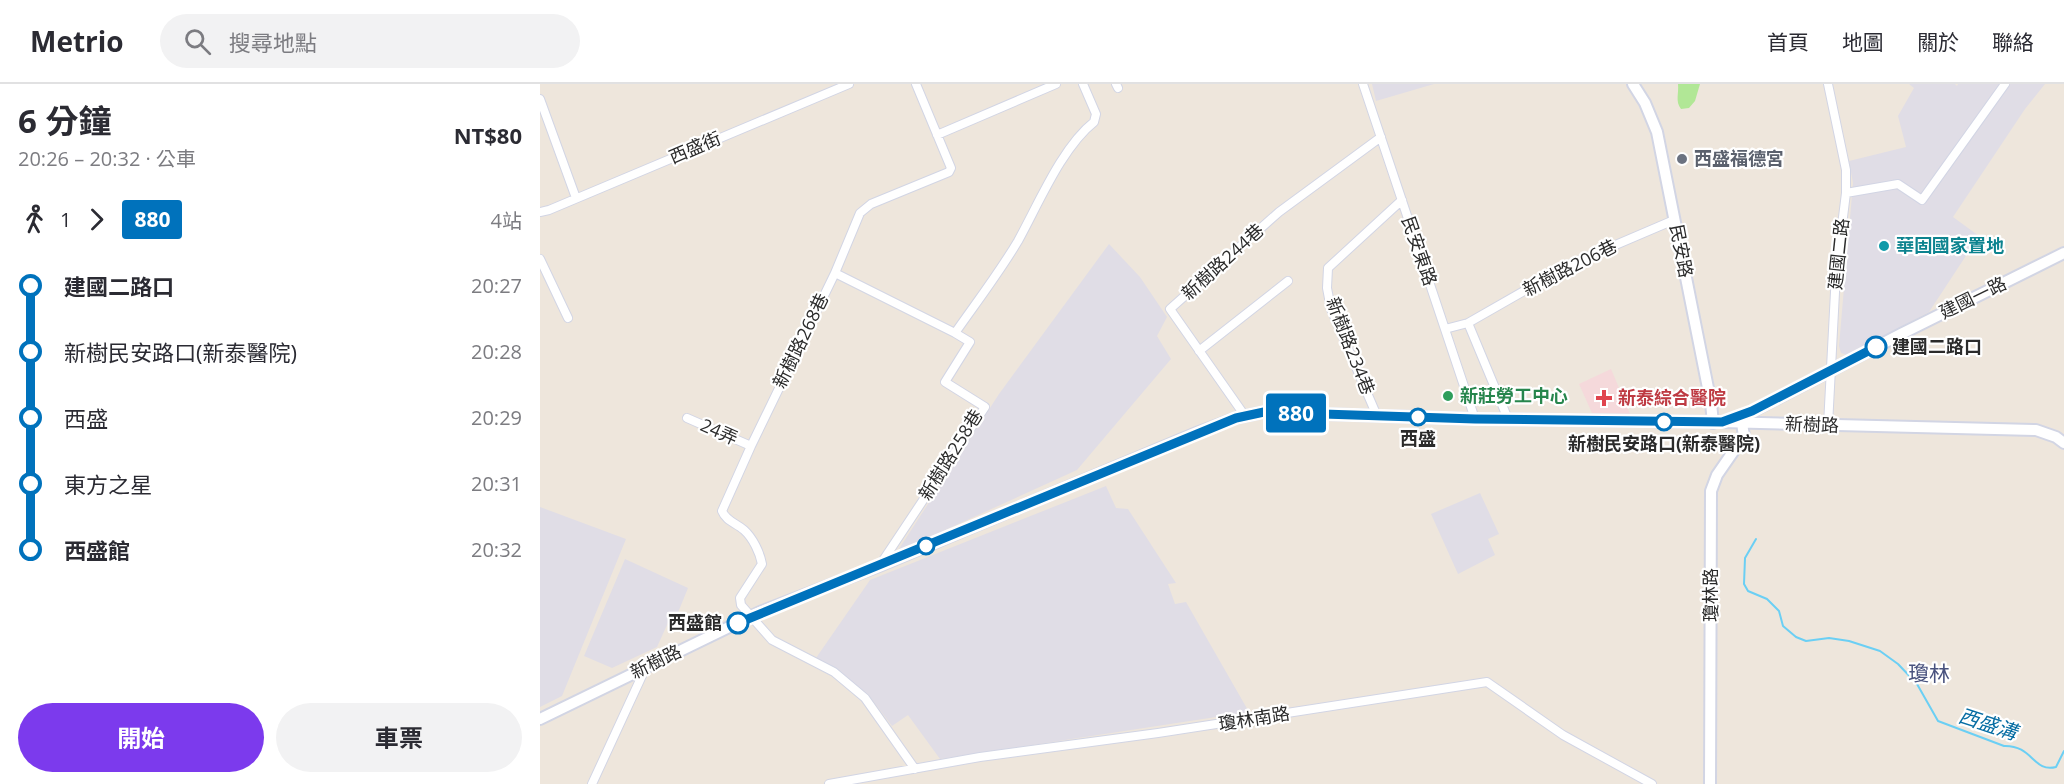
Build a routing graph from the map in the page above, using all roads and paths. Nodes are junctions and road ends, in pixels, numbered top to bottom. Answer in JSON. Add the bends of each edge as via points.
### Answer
{"nodes":[{"id":1,"x":849,"y":84,"type":"edge"},
{"id":2,"x":916,"y":84,"type":"edge"},
{"id":3,"x":1056,"y":84,"type":"edge"},
{"id":4,"x":1083,"y":84,"type":"edge"},
{"id":5,"x":1363,"y":84,"type":"edge"},
{"id":6,"x":1633,"y":84,"type":"edge"},
{"id":7,"x":1828,"y":84,"type":"edge"},
{"id":8,"x":2005,"y":84,"type":"edge"},
{"id":9,"x":540,"y":99,"type":"edge"},
{"id":10,"x":937,"y":135,"type":"junction"},
{"id":11,"x":1381,"y":137,"type":"junction"},
{"id":12,"x":1846,"y":193,"type":"junction"},
{"id":13,"x":576,"y":198,"type":"junction"},
{"id":14,"x":1402,"y":200,"type":"junction"},
{"id":15,"x":540,"y":212,"type":"edge"},
{"id":16,"x":1674,"y":220,"type":"junction"},
{"id":17,"x":2063,"y":255,"type":"edge"},
{"id":18,"x":540,"y":259,"type":"edge"},
{"id":19,"x":835,"y":273,"type":"junction"},
{"id":20,"x":1288,"y":281,"type":"dead end"},
{"id":21,"x":568,"y":318,"type":"dead end"},
{"id":22,"x":1468,"y":323,"type":"junction"},
{"id":23,"x":1445,"y":329,"type":"junction"},
{"id":24,"x":955,"y":333,"type":"junction"},
{"id":25,"x":1199,"y":351,"type":"junction"},
{"id":26,"x":1830,"y":370,"type":"junction"},
{"id":27,"x":1245,"y":416,"type":"junction"},
{"id":28,"x":1377,"y":416,"type":"junction"},
{"id":29,"x":687,"y":418,"type":"dead end"},
{"id":30,"x":1475,"y":419,"type":"junction"},
{"id":31,"x":1508,"y":419,"type":"junction"},
{"id":32,"x":1742,"y":420,"type":"junction"},
{"id":33,"x":1717,"y":422,"type":"junction"},
{"id":34,"x":1827,"y":425,"type":"junction"},
{"id":35,"x":2064,"y":443,"type":"edge"},
{"id":36,"x":751,"y":446,"type":"junction"},
{"id":37,"x":879,"y":566,"type":"junction"},
{"id":38,"x":750,"y":617,"type":"junction"},
{"id":39,"x":646,"y":667,"type":"junction"},
{"id":40,"x":540,"y":719,"type":"edge"},
{"id":41,"x":915,"y":769,"type":"junction"},
{"id":42,"x":592,"y":784,"type":"edge"},
{"id":43,"x":829,"y":784,"type":"edge"},
{"id":44,"x":1652,"y":784,"type":"edge"},
{"id":45,"x":1710,"y":784,"type":"edge"}],
"edges":[{"from":1,"to":13,"type":"street","name":"西盛街"},
{"from":2,"to":10,"type":"street"},
{"from":3,"to":10,"type":"street"},
{"from":4,"to":24,"type":"street","via":[[1096,114],[1094,122],[1063,159],[1016,244]]},
{"from":5,"to":11,"type":"street","name":"民安東路"},
{"from":6,"to":16,"type":"main road","name":"民安路","via":[[1657,132]]},
{"from":7,"to":12,"type":"street","name":"建國二路","via":[[1844,153]]},
{"from":8,"to":12,"type":"street","via":[[1922,200],[1899,184]]},
{"from":9,"to":13,"type":"street"},
{"from":10,"to":19,"type":"street","via":[[950,172],[871,204],[860,213]]},
{"from":11,"to":14,"type":"street","name":"民安東路"},
{"from":11,"to":25,"type":"street","name":"新樹路244巷","via":[[1279,212],[1170,309]]},
{"from":12,"to":26,"type":"street","name":"建國二路"},
{"from":13,"to":15,"type":"street","name":"西盛街"},
{"from":14,"to":23,"type":"street","name":"民安東路"},
{"from":14,"to":28,"type":"street","name":"新樹路234巷","via":[[1328,268],[1331,309]]},
{"from":16,"to":22,"type":"street","name":"新樹路206巷","via":[[1571,264]]},
{"from":16,"to":33,"type":"main road","name":"民安路"},
{"from":17,"to":26,"type":"main road","name":"建國一路"},
{"from":18,"to":21,"type":"street"},
{"from":19,"to":24,"type":"street","name":"新樹路268巷"},
{"from":19,"to":36,"type":"street","name":"新樹路268巷"},
{"from":20,"to":25,"type":"street"},
{"from":22,"to":23,"type":"street","name":"新樹路206巷"},
{"from":22,"to":31,"type":"street"},
{"from":23,"to":30,"type":"street","name":"民安東路"},
{"from":24,"to":37,"type":"street","name":"新樹路258巷","via":[[970,342],[945,382],[985,407]]},
{"from":25,"to":27,"type":"street","name":"新樹路244巷"},
{"from":26,"to":32,"type":"main road","name":"建國一路"},
{"from":26,"to":34,"type":"street","name":"建國二路"},
{"from":27,"to":28,"type":"main road","name":"新樹路","via":[[1264,412]]},
{"from":27,"to":37,"type":"main road","name":"新樹路"},
{"from":28,"to":30,"type":"main road","name":"新樹路"},
{"from":29,"to":36,"type":"street","name":"24弄"},
{"from":30,"to":31,"type":"main road","name":"新樹路"},
{"from":31,"to":33,"type":"main road","name":"新樹路"},
{"from":32,"to":33,"type":"main road","name":"建國一路"},
{"from":32,"to":34,"type":"main road","name":"新樹路"},
{"from":32,"to":45,"type":"main road","name":"瓊林路","via":[[1744,436],[1717,475],[1711,491]]},
{"from":34,"to":35,"type":"main road","name":"新樹路","via":[[2036,430]]},
{"from":36,"to":38,"type":"street","name":"新樹路268巷","via":[[722,511],[744,530],[761,557],[762,564],[740,598]]},
{"from":37,"to":38,"type":"main road","name":"新樹路"},
{"from":38,"to":39,"type":"main road","name":"新樹路"},
{"from":38,"to":41,"type":"street","via":[[772,640],[834,672],[865,698]]},
{"from":39,"to":40,"type":"main road","name":"新樹路"},
{"from":39,"to":42,"type":"street"},
{"from":41,"to":43,"type":"street","name":"瓊林南路"},
{"from":41,"to":44,"type":"street","name":"瓊林南路","via":[[1487,682],[1563,735]]}]}
